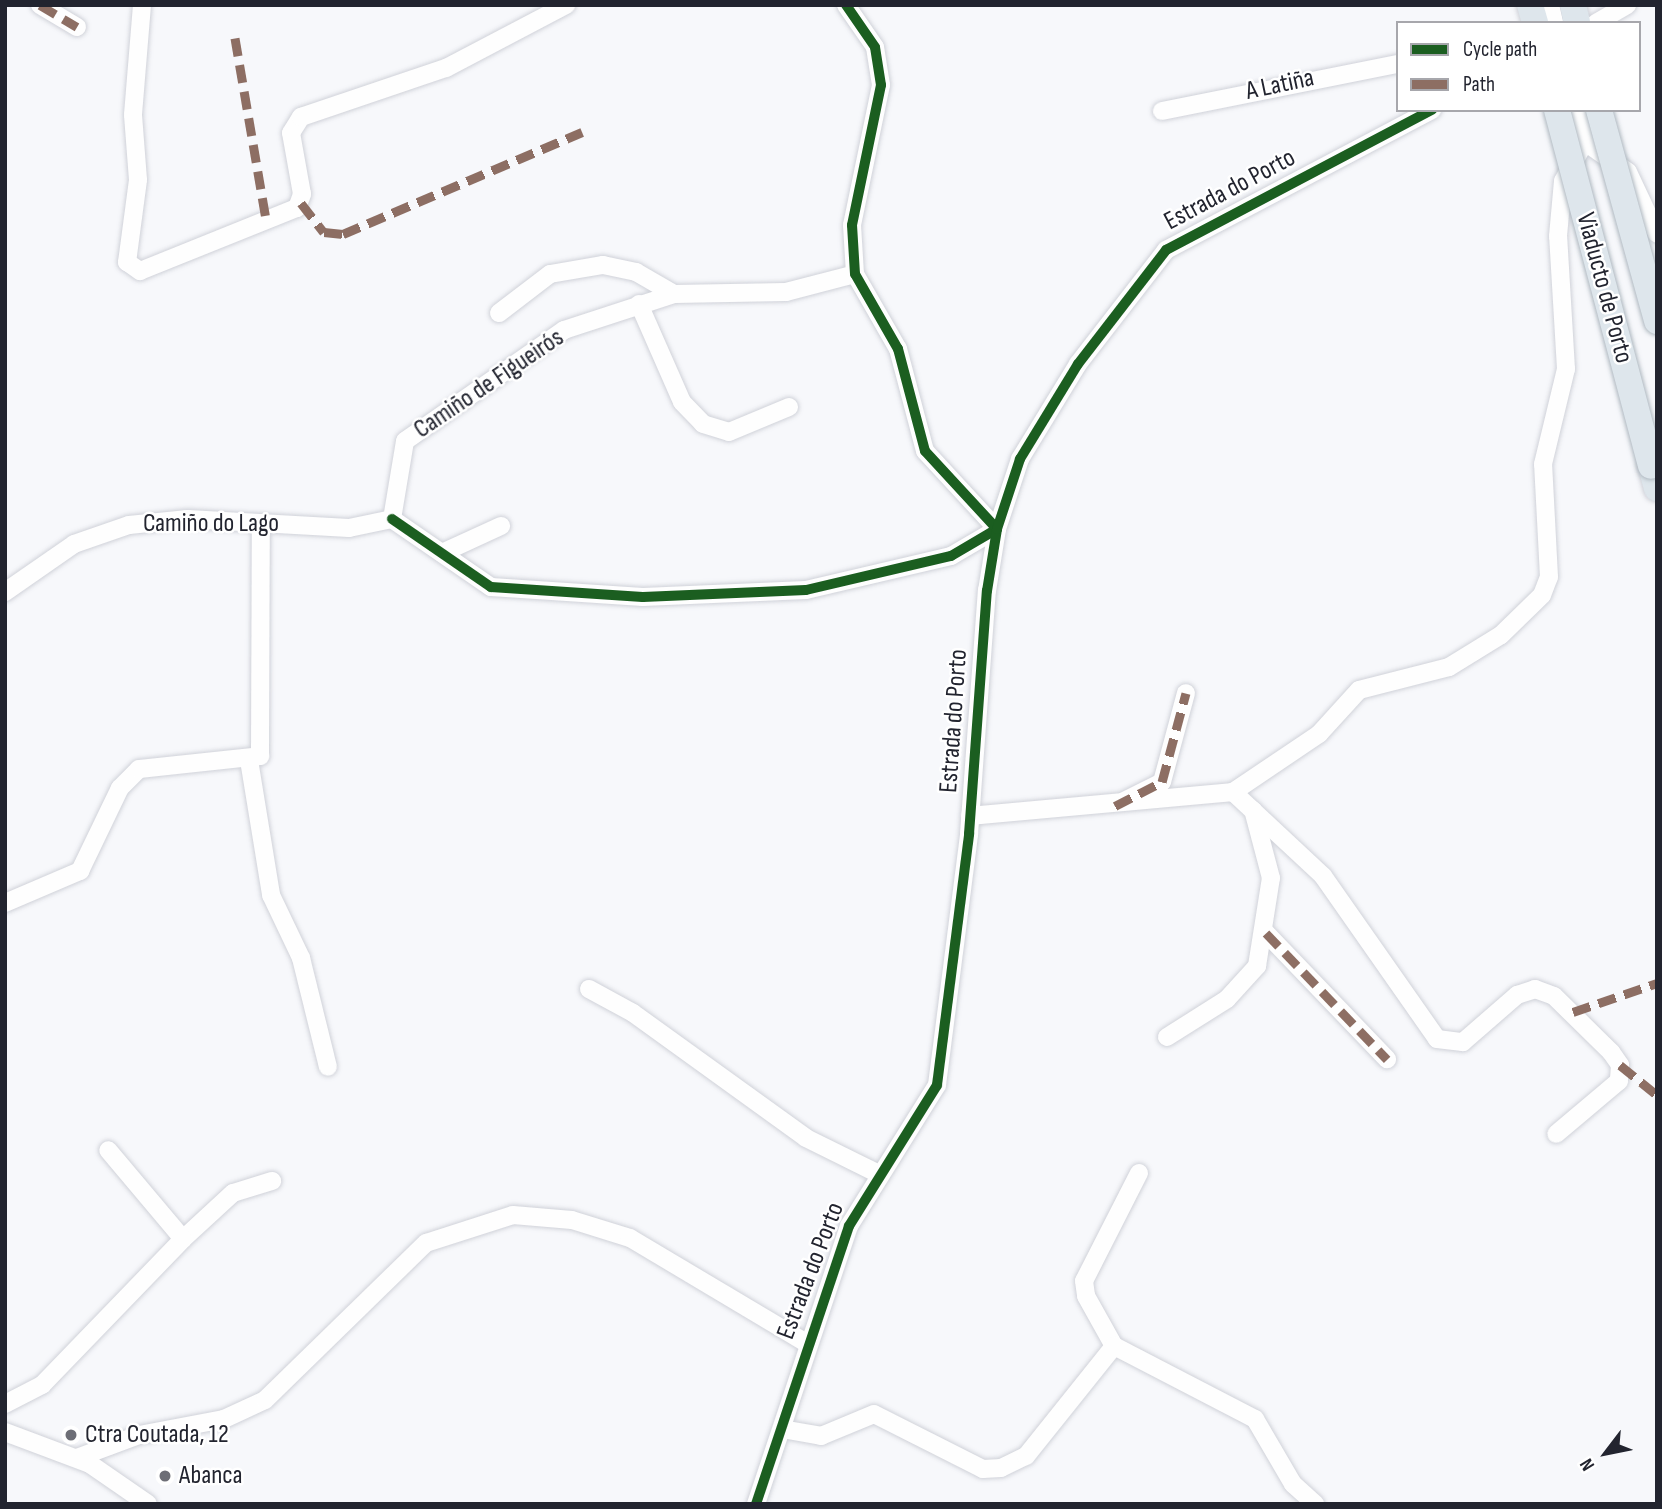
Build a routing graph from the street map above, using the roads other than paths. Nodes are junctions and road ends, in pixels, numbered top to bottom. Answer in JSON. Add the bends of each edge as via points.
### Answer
{"nodes":[{"id":1,"x":142,"y":5,"type":"edge"},
{"id":2,"x":566,"y":5,"type":"edge"},
{"id":3,"x":846,"y":5,"type":"edge"},
{"id":4,"x":1627,"y":5,"type":"edge"},
{"id":5,"x":43,"y":6,"type":"edge"},
{"id":6,"x":1599,"y":21,"type":"edge"},
{"id":7,"x":77,"y":27,"type":"dead end"},
{"id":8,"x":1396,"y":64,"type":"edge"},
{"id":9,"x":1162,"y":111,"type":"dead end"},
{"id":10,"x":1428,"y":112,"type":"edge"},
{"id":11,"x":1558,"y":112,"type":"edge"},
{"id":12,"x":1577,"y":112,"type":"edge"},
{"id":13,"x":1600,"y":112,"type":"edge"},
{"id":14,"x":1585,"y":142,"type":"junction"},
{"id":15,"x":1657,"y":234,"type":"edge"},
{"id":16,"x":855,"y":274,"type":"junction"},
{"id":17,"x":674,"y":294,"type":"junction"},
{"id":18,"x":639,"y":304,"type":"junction"},
{"id":19,"x":499,"y":313,"type":"dead end"},
{"id":20,"x":1657,"y":321,"type":"edge"},
{"id":21,"x":789,"y":407,"type":"dead end"},
{"id":22,"x":1654,"y":477,"type":"edge"},
{"id":23,"x":393,"y":519,"type":"junction"},
{"id":24,"x":261,"y":523,"type":"junction"},
{"id":25,"x":501,"y":526,"type":"dead end"},
{"id":26,"x":997,"y":529,"type":"junction"},
{"id":27,"x":442,"y":553,"type":"junction"},
{"id":28,"x":5,"y":592,"type":"edge"},
{"id":29,"x":1186,"y":694,"type":"dead end"},
{"id":30,"x":249,"y":760,"type":"junction"},
{"id":31,"x":1233,"y":792,"type":"junction"},
{"id":32,"x":1115,"y":806,"type":"junction"},
{"id":33,"x":1252,"y":809,"type":"junction"},
{"id":34,"x":970,"y":816,"type":"junction"},
{"id":35,"x":5,"y":903,"type":"edge"},
{"id":36,"x":1266,"y":933,"type":"junction"},
{"id":37,"x":589,"y":989,"type":"dead end"},
{"id":38,"x":1167,"y":1037,"type":"dead end"},
{"id":39,"x":1387,"y":1059,"type":"dead end"},
{"id":40,"x":328,"y":1067,"type":"dead end"},
{"id":41,"x":1556,"y":1134,"type":"dead end"},
{"id":42,"x":108,"y":1150,"type":"dead end"},
{"id":43,"x":1139,"y":1173,"type":"dead end"},
{"id":44,"x":879,"y":1174,"type":"junction"},
{"id":45,"x":272,"y":1181,"type":"dead end"},
{"id":46,"x":183,"y":1239,"type":"junction"},
{"id":47,"x":806,"y":1343,"type":"junction"},
{"id":48,"x":1114,"y":1346,"type":"junction"},
{"id":49,"x":5,"y":1404,"type":"edge"},
{"id":50,"x":782,"y":1429,"type":"junction"},
{"id":51,"x":5,"y":1432,"type":"edge"},
{"id":52,"x":77,"y":1458,"type":"junction"},
{"id":53,"x":148,"y":1504,"type":"edge"},
{"id":54,"x":756,"y":1504,"type":"edge"},
{"id":55,"x":1315,"y":1504,"type":"edge"}],
"edges":[{"from":1,"to":2,"type":"street","via":[[132,115],[138,180],[127,262],[140,271],[297,208],[302,194],[291,133],[301,117],[446,68]]},
{"from":3,"to":16,"type":"street","via":[[875,47],[881,85],[852,225]]},
{"from":4,"to":6,"type":"street"},
{"from":5,"to":7,"type":"street"},
{"from":8,"to":9,"type":"street","name":"A Latiña"},
{"from":10,"to":26,"type":"street","name":"Estrada do Porto","via":[[1166,250],[1124,298],[1032,434]]},
{"from":11,"to":22,"type":"highway","name":"Viaducto de Porto","bridge":true},
{"from":12,"to":14,"type":"street"},
{"from":13,"to":20,"type":"highway","name":"Viaducto de Porto","bridge":true},
{"from":14,"to":15,"type":"street","via":[[1628,172]]},
{"from":14,"to":31,"type":"street","via":[[1563,181],[1558,236],[1567,356],[1543,464],[1548,588],[1501,635],[1449,667],[1359,690],[1319,734]]},
{"from":16,"to":17,"type":"street","name":"Camiño de Figueirós","via":[[786,292]]},
{"from":16,"to":26,"type":"street","via":[[898,349],[925,451]]},
{"from":17,"to":18,"type":"street","name":"Camiño de Figueirós"},
{"from":17,"to":19,"type":"street","via":[[636,272],[603,265],[550,274]]},
{"from":18,"to":21,"type":"street","via":[[682,401],[703,424],[729,432]]},
{"from":18,"to":23,"type":"street","name":"Camiño de Figueirós","via":[[611,319],[564,330],[405,441]]},
{"from":23,"to":24,"type":"street","name":"Camiño do Lago","via":[[349,528]]},
{"from":23,"to":27,"type":"street"},
{"from":24,"to":28,"type":"street","name":"Camiño do Lago","via":[[129,525],[74,544]]},
{"from":24,"to":30,"type":"street","via":[[265,744]]},
{"from":25,"to":27,"type":"street"},
{"from":26,"to":27,"type":"street","via":[[951,556],[806,590],[739,596],[491,587]]},
{"from":26,"to":34,"type":"street","name":"Estrada do Porto"},
{"from":29,"to":32,"type":"street","via":[[1162,782]]},
{"from":30,"to":35,"type":"street","via":[[139,769],[120,788],[80,872]]},
{"from":30,"to":40,"type":"street","via":[[271,895],[301,958]]},
{"from":31,"to":32,"type":"street"},
{"from":31,"to":33,"type":"street"},
{"from":32,"to":34,"type":"street"},
{"from":33,"to":36,"type":"street","via":[[1271,878]]},
{"from":33,"to":41,"type":"street","via":[[1323,876],[1437,1039],[1463,1042],[1517,995],[1535,989],[1564,1004],[1611,1052],[1620,1065],[1619,1081]]},
{"from":34,"to":44,"type":"street","name":"Estrada do Porto","via":[[937,1085],[926,1112]]},
{"from":36,"to":38,"type":"street","via":[[1244,983]]},
{"from":36,"to":39,"type":"street"},
{"from":37,"to":44,"type":"street","via":[[633,1013],[806,1138]]},
{"from":42,"to":46,"type":"street"},
{"from":43,"to":48,"type":"street","via":[[1084,1281]]},
{"from":44,"to":47,"type":"street","name":"Estrada do Porto","via":[[849,1226]]},
{"from":45,"to":46,"type":"street","via":[[233,1193]]},
{"from":46,"to":49,"type":"street","via":[[42,1385]]},
{"from":47,"to":50,"type":"street","name":"Estrada do Porto"},
{"from":47,"to":52,"type":"street","via":[[630,1238],[572,1220],[513,1216],[426,1243],[265,1400],[224,1419],[139,1435]]},
{"from":48,"to":50,"type":"street","via":[[1026,1456],[1001,1468],[983,1469],[874,1414],[821,1436]]},
{"from":48,"to":55,"type":"street","via":[[1241,1406],[1293,1484]]},
{"from":50,"to":54,"type":"street","name":"Estrada do Porto"},
{"from":51,"to":52,"type":"street"},
{"from":52,"to":53,"type":"street"}]}
